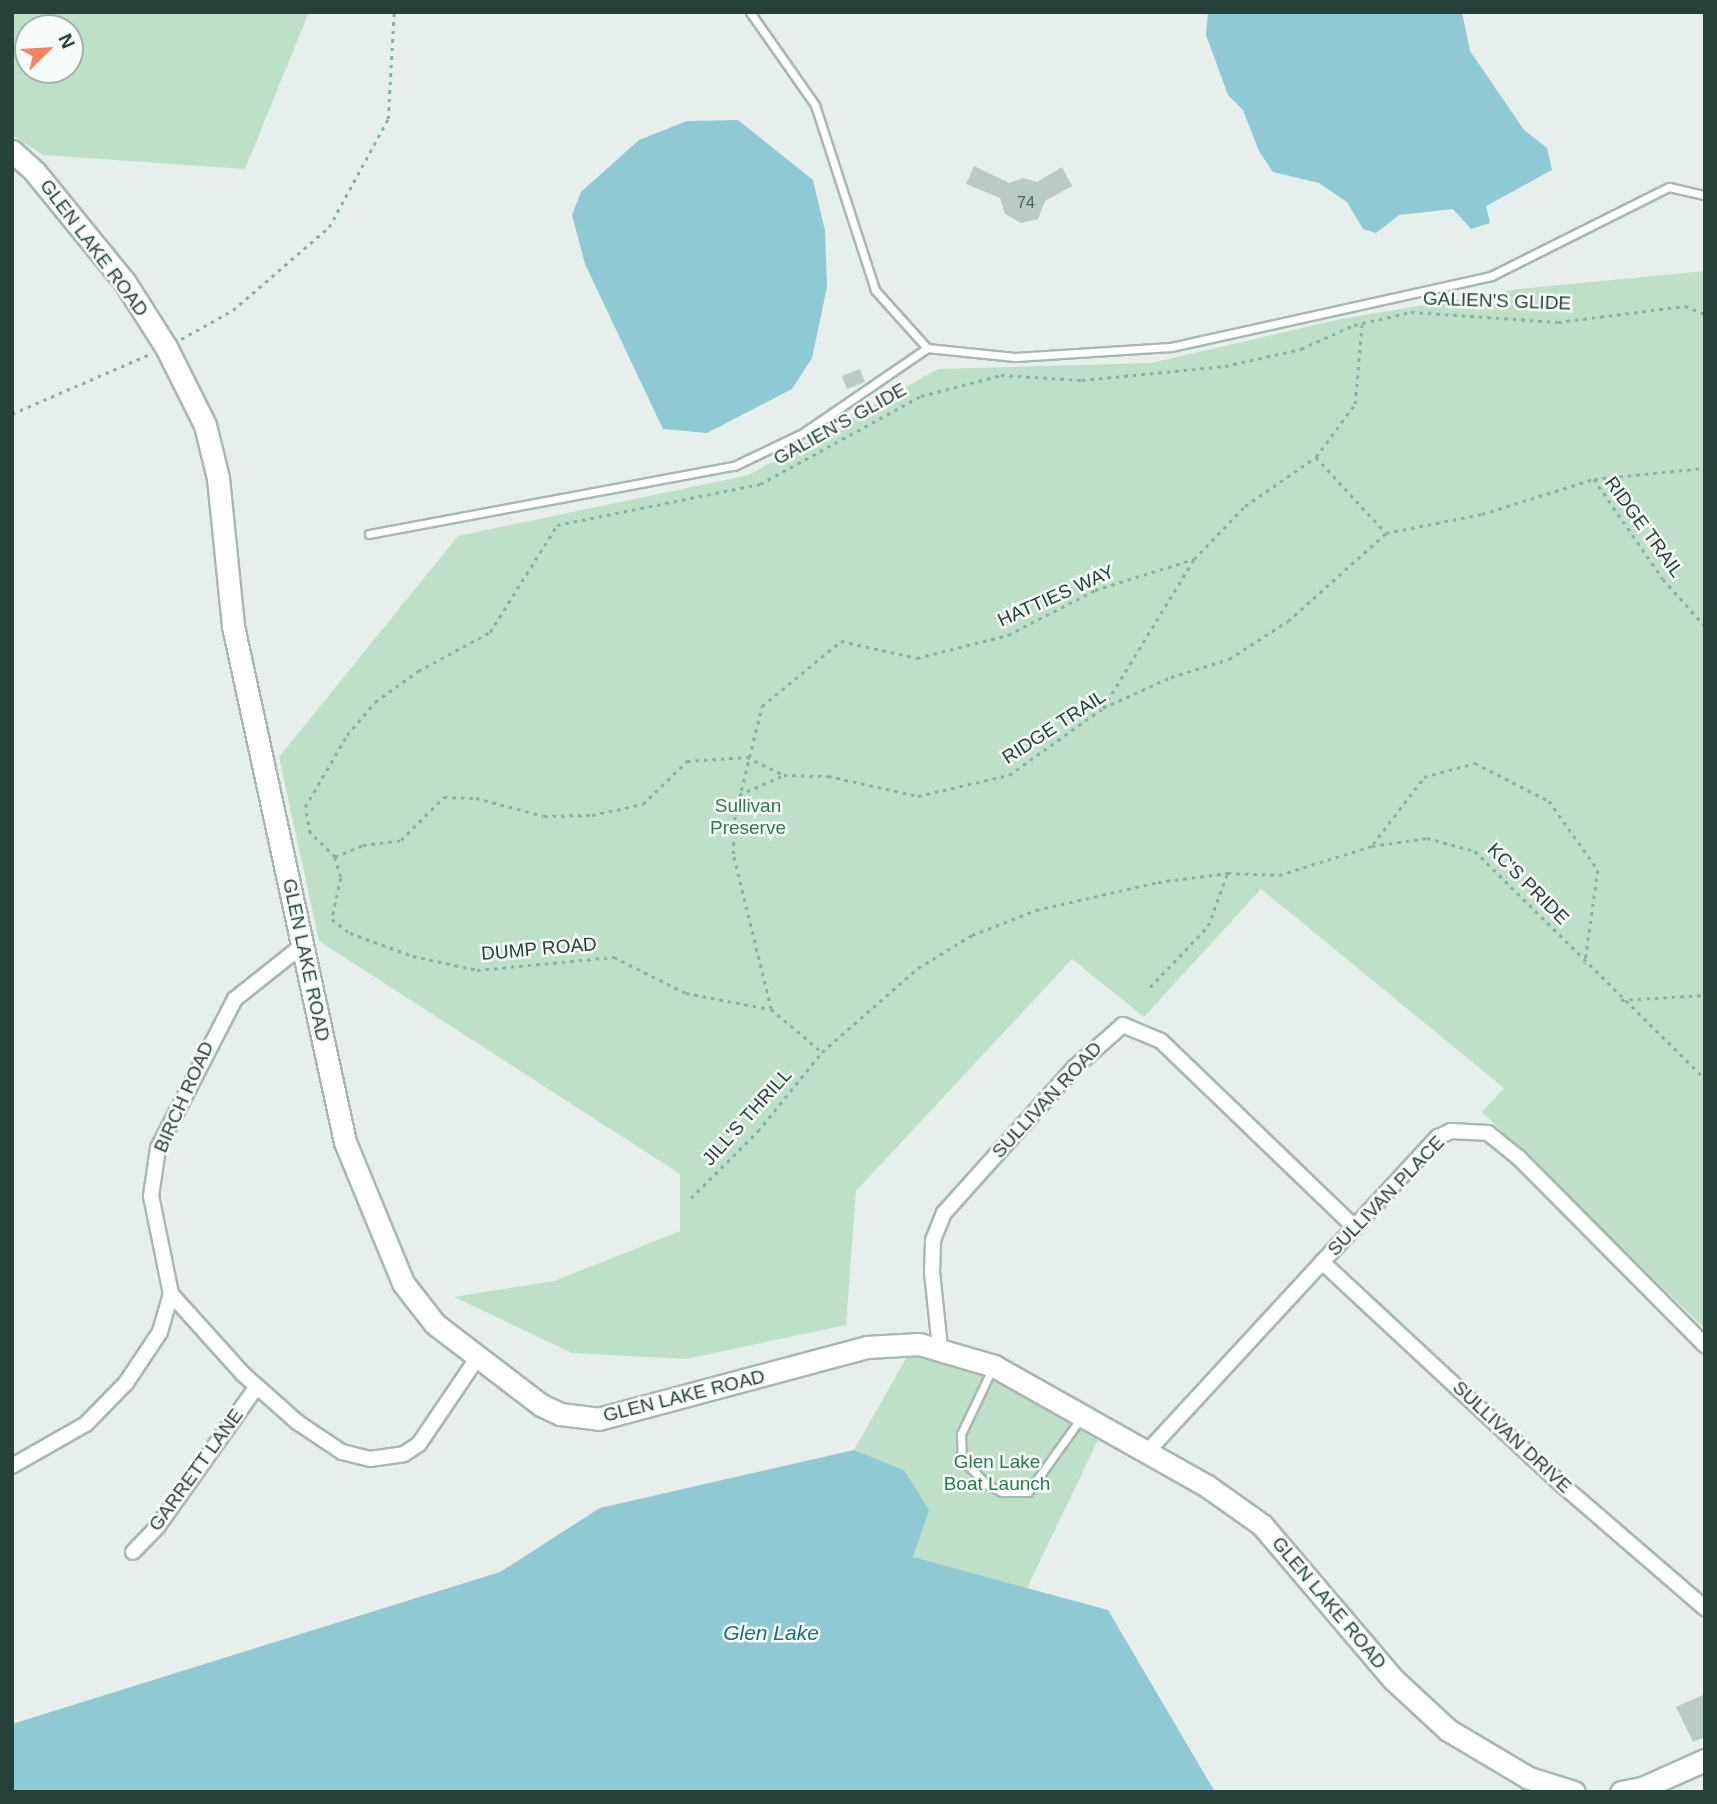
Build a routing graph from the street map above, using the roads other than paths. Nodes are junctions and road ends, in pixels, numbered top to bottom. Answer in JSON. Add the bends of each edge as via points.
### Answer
{"nodes":[{"id":1,"x":750,"y":12,"type":"edge"},
{"id":2,"x":12,"y":151,"type":"edge"},
{"id":3,"x":1705,"y":195,"type":"edge"},
{"id":4,"x":927,"y":348,"type":"junction"},
{"id":5,"x":369,"y":534,"type":"dead end"},
{"id":6,"x":303,"y":945,"type":"junction"},
{"id":7,"x":1354,"y":1228,"type":"junction"},
{"id":8,"x":1322,"y":1262,"type":"junction"},
{"id":9,"x":172,"y":1294,"type":"junction"},
{"id":10,"x":1705,"y":1345,"type":"edge"},
{"id":11,"x":940,"y":1348,"type":"junction"},
{"id":12,"x":478,"y":1357,"type":"junction"},
{"id":13,"x":994,"y":1366,"type":"junction"},
{"id":14,"x":257,"y":1386,"type":"junction"},
{"id":15,"x":1082,"y":1416,"type":"junction"},
{"id":16,"x":1147,"y":1452,"type":"junction"},
{"id":17,"x":12,"y":1466,"type":"edge"},
{"id":18,"x":133,"y":1552,"type":"dead end"},
{"id":19,"x":1705,"y":1608,"type":"edge"},
{"id":20,"x":1705,"y":1759,"type":"edge"},
{"id":21,"x":1574,"y":1792,"type":"edge"},
{"id":22,"x":1621,"y":1792,"type":"edge"}],
"edges":[{"from":1,"to":4,"type":"lane","via":[[815,105],[875,290]]},
{"from":2,"to":6,"type":"street","name":"GLEN LAKE ROAD","via":[[73,215],[166,346],[205,425],[218,478],[233,626]]},
{"from":3,"to":4,"type":"lane","via":[[1669,187],[1491,276],[1171,347],[1015,356]]},
{"from":4,"to":5,"type":"lane","via":[[803,433],[734,466]]},
{"from":6,"to":9,"type":"street","name":"BIRCH ROAD","via":[[235,999],[158,1148],[150,1196]]},
{"from":6,"to":12,"type":"street","name":"GLEN LAKE ROAD","via":[[345,1142],[374,1226],[403,1283],[435,1324]]},
{"from":7,"to":8,"type":"street","name":"SULLIVAN PLACE"},
{"from":7,"to":10,"type":"street","name":"SULLIVAN PLACE","via":[[1438,1137],[1471,1128],[1488,1133]]},
{"from":7,"to":11,"type":"street","name":"SULLIVAN ROAD","via":[[1161,1041],[1123,1025],[1073,1068],[944,1213],[933,1240],[932,1272]]},
{"from":8,"to":16,"type":"street","name":"SULLIVAN PLACE"},
{"from":8,"to":19,"type":"street","name":"SULLIVAN DRIVE","via":[[1553,1477]]},
{"from":9,"to":14,"type":"street"},
{"from":9,"to":17,"type":"street","via":[[160,1332],[126,1383],[86,1424]]},
{"from":11,"to":12,"type":"street","name":"GLEN LAKE ROAD","via":[[867,1347],[598,1419],[560,1414],[541,1405]]},
{"from":11,"to":13,"type":"street","name":"GLEN LAKE ROAD"},
{"from":12,"to":14,"type":"street","via":[[440,1419],[404,1454],[370,1458],[342,1452]]},
{"from":13,"to":15,"type":"street","name":"GLEN LAKE ROAD"},
{"from":13,"to":15,"type":"lane","via":[[961,1434],[962,1460],[986,1484],[1002,1492],[1028,1492]]},
{"from":14,"to":18,"type":"street","name":"GARRETT LANE","via":[[158,1526]]},
{"from":15,"to":16,"type":"street","name":"GLEN LAKE ROAD"},
{"from":16,"to":21,"type":"street","name":"GLEN LAKE ROAD","via":[[1262,1525],[1393,1679],[1448,1730],[1530,1778]]},
{"from":20,"to":22,"type":"street","via":[[1643,1788]]}]}
